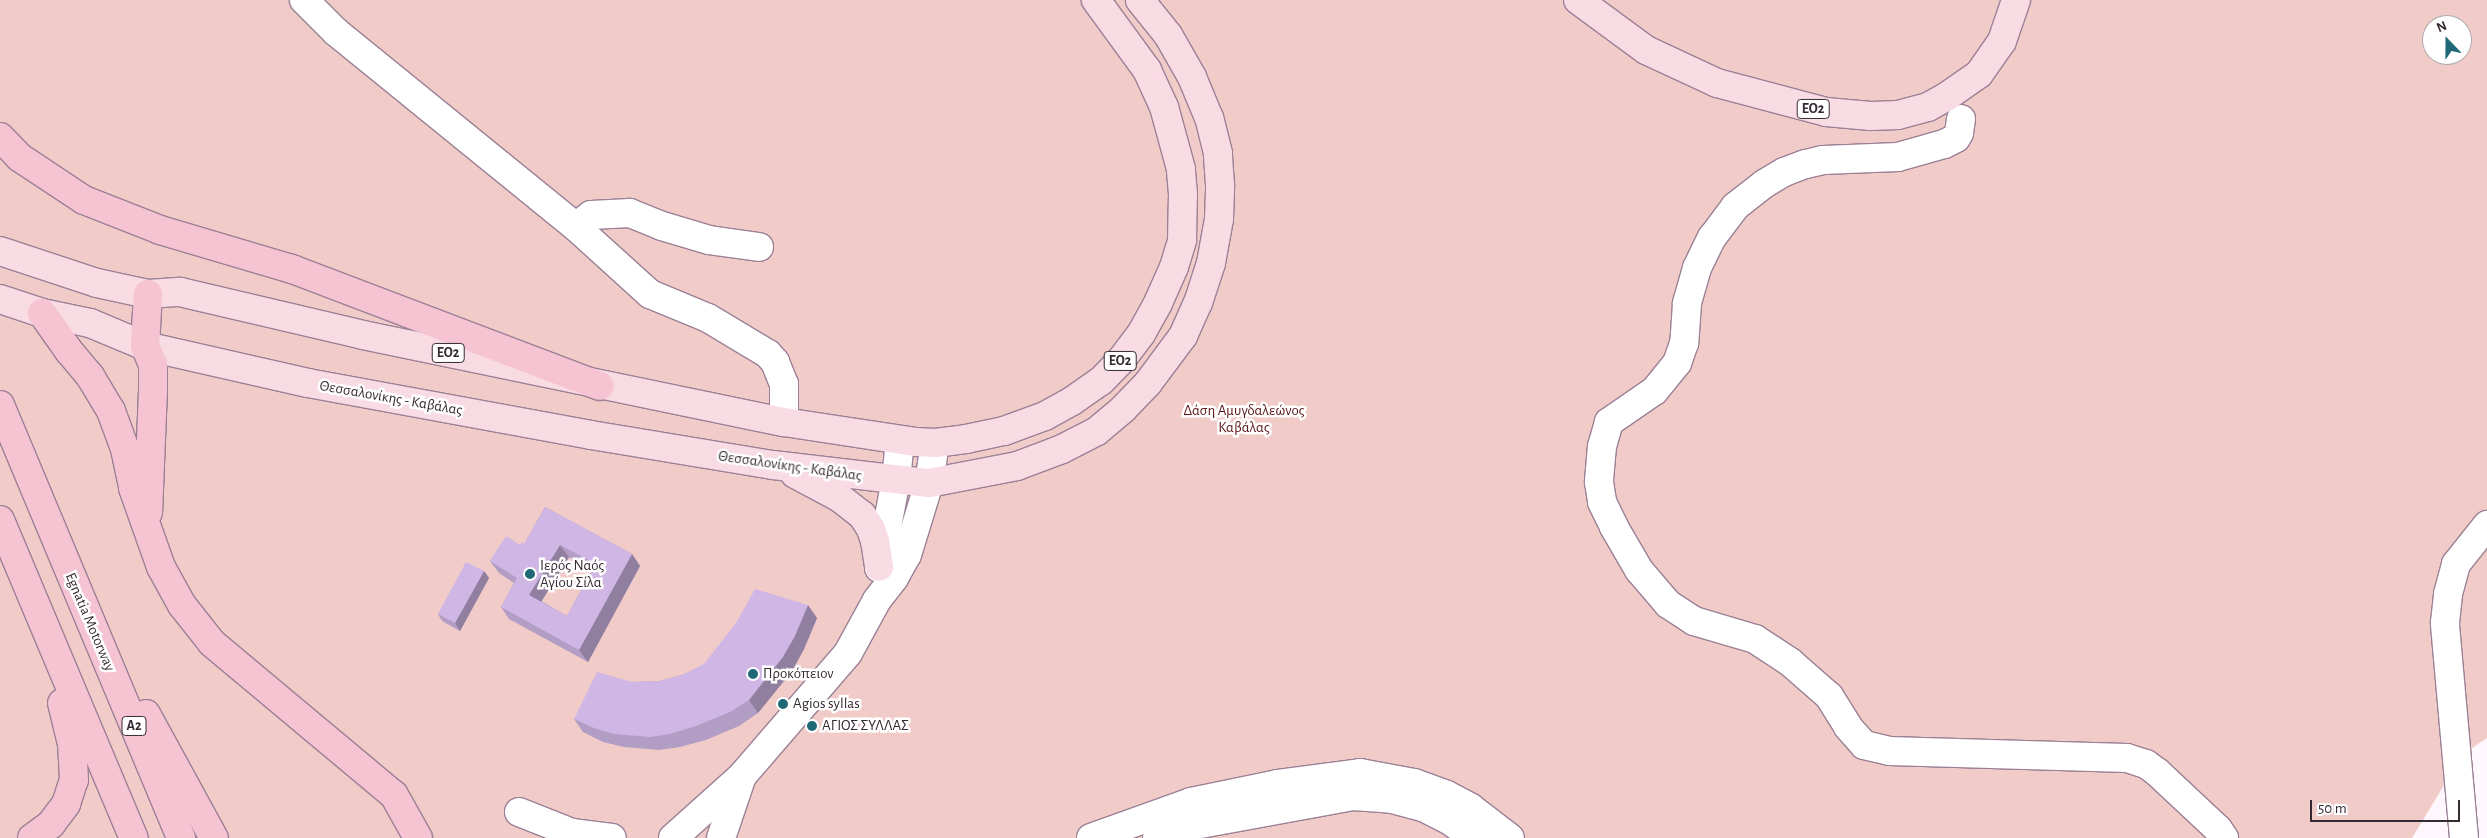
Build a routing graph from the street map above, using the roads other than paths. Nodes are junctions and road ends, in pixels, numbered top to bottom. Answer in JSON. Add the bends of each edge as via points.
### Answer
{"nodes":[{"id":1,"x":304,"y":0,"type":"edge"},
{"id":2,"x":1096,"y":0,"type":"edge"},
{"id":3,"x":1140,"y":0,"type":"edge"},
{"id":4,"x":1578,"y":0,"type":"edge"},
{"id":5,"x":2016,"y":0,"type":"edge"},
{"id":6,"x":1961,"y":118,"type":"dead end"},
{"id":7,"x":0,"y":137,"type":"edge"},
{"id":8,"x":576,"y":227,"type":"junction"},
{"id":9,"x":759,"y":247,"type":"dead end"},
{"id":10,"x":0,"y":250,"type":"edge"},
{"id":11,"x":148,"y":294,"type":"junction"},
{"id":12,"x":0,"y":300,"type":"edge"},
{"id":13,"x":42,"y":313,"type":"junction"},
{"id":14,"x":145,"y":346,"type":"junction"},
{"id":15,"x":600,"y":386,"type":"junction"},
{"id":16,"x":0,"y":405,"type":"edge"},
{"id":17,"x":784,"y":422,"type":"junction"},
{"id":18,"x":900,"y":440,"type":"junction"},
{"id":19,"x":935,"y":442,"type":"junction"},
{"id":20,"x":773,"y":465,"type":"junction"},
{"id":21,"x":896,"y":480,"type":"junction"},
{"id":22,"x":929,"y":483,"type":"junction"},
{"id":23,"x":0,"y":520,"type":"edge"},
{"id":24,"x":2487,"y":524,"type":"edge"},
{"id":25,"x":148,"y":526,"type":"junction"},
{"id":26,"x":879,"y":567,"type":"junction"},
{"id":27,"x":877,"y":600,"type":"junction"},
{"id":28,"x":87,"y":614,"type":"junction"},
{"id":29,"x":48,"y":634,"type":"junction"},
{"id":30,"x":742,"y":776,"type":"junction"},
{"id":31,"x":394,"y":795,"type":"junction"},
{"id":32,"x":732,"y":804,"type":"junction"},
{"id":33,"x":519,"y":812,"type":"dead end"},
{"id":34,"x":575,"y":835,"type":"edge"},
{"id":35,"x":32,"y":838,"type":"edge"},
{"id":36,"x":134,"y":838,"type":"edge"},
{"id":37,"x":181,"y":838,"type":"edge"},
{"id":38,"x":214,"y":838,"type":"edge"},
{"id":39,"x":418,"y":838,"type":"edge"},
{"id":40,"x":435,"y":838,"type":"edge"},
{"id":41,"x":612,"y":838,"type":"edge"},
{"id":42,"x":673,"y":838,"type":"edge"},
{"id":43,"x":707,"y":838,"type":"edge"},
{"id":44,"x":721,"y":838,"type":"edge"},
{"id":45,"x":1091,"y":838,"type":"edge"},
{"id":46,"x":1157,"y":838,"type":"edge"},
{"id":47,"x":1474,"y":838,"type":"edge"},
{"id":48,"x":1510,"y":838,"type":"edge"},
{"id":49,"x":2224,"y":838,"type":"edge"},
{"id":50,"x":2464,"y":838,"type":"edge"}],
"edges":[{"from":1,"to":8,"type":"street","via":[[336,32]]},
{"from":2,"to":19,"type":"main road","number":"ΕΟ2","via":[[1147,70],[1164,107],[1181,170],[1183,194],[1182,240],[1174,267],[1141,334],[1101,381],[1045,416],[1004,430]]},
{"from":3,"to":22,"type":"main road","name":"Θεσσαλονίκης - Καβάλας","number":"ΕΟ2","via":[[1168,36],[1192,77],[1210,118],[1218,153],[1219,219],[1211,263],[1192,319],[1148,384],[1097,431],[1017,466]]},
{"from":4,"to":5,"type":"main road","number":"ΕΟ2","via":[[1646,50],[1717,83],[1826,112],[1872,116],[1898,115],[1928,107],[1979,74],[2002,41]]},
{"from":6,"to":49,"type":"street","via":[[1959,133],[1949,142],[1898,156],[1805,164],[1764,184],[1735,207],[1712,237],[1697,268],[1687,304],[1684,344],[1677,363],[1654,390],[1609,422],[1601,454],[1599,482],[1602,502],[1639,570],[1668,604],[1694,621],[1755,639],[1790,662],[1829,696],[1848,727],[1864,745],[1889,751],[2127,758],[2146,764],[2157,772]]},
{"from":7,"to":15,"type":"highway","via":[[19,157],[84,200],[160,230],[292,269]]},
{"from":8,"to":9,"type":"street","via":[[591,215],[630,213],[709,240]]},
{"from":8,"to":17,"type":"street","via":[[650,294],[708,318],[768,354],[784,384]]},
{"from":10,"to":11,"type":"main road","number":"ΕΟ2","via":[[97,283]]},
{"from":11,"to":14,"type":"highway"},
{"from":11,"to":15,"type":"main road","number":"ΕΟ2","via":[[180,292]]},
{"from":12,"to":13,"type":"main road","name":"Θεσσαλονίκης - Καβάλας","number":"ΕΟ2"},
{"from":13,"to":14,"type":"main road","name":"Θεσσαλονίκης - Καβάλας","number":"ΕΟ2","via":[[90,323]]},
{"from":13,"to":25,"type":"highway","via":[[90,376],[111,411],[125,448],[132,488]]},
{"from":14,"to":20,"type":"main road","name":"Θεσσαλονίκης - Καβάλας","number":"ΕΟ2","via":[[318,385]]},
{"from":14,"to":25,"type":"highway","via":[[153,365]]},
{"from":15,"to":17,"type":"main road","number":"ΕΟ2"},
{"from":16,"to":28,"type":"highway","name":"Egnatia Motorway","number":"Α2"},
{"from":17,"to":18,"type":"main road","number":"ΕΟ2"},
{"from":18,"to":19,"type":"main road","number":"ΕΟ2"},
{"from":18,"to":21,"type":"street"},
{"from":19,"to":22,"type":"street"},
{"from":20,"to":21,"type":"main road","name":"Θεσσαλονίκης - Καβάλας","number":"ΕΟ2"},
{"from":20,"to":26,"type":"main road","via":[[840,498],[862,516],[871,529]]},
{"from":21,"to":22,"type":"main road","name":"Θεσσαλονίκης - Καβάλας","number":"ΕΟ2"},
{"from":21,"to":26,"type":"street"},
{"from":22,"to":27,"type":"street","via":[[907,555]]},
{"from":23,"to":29,"type":"highway"},
{"from":24,"to":50,"type":"street","via":[[2456,564],[2445,623]]},
{"from":25,"to":31,"type":"highway","via":[[171,587],[212,643]]},
{"from":26,"to":27,"type":"street"},
{"from":27,"to":30,"type":"street","via":[[848,653]]},
{"from":28,"to":37,"type":"highway","name":"Egnatia Motorway","number":"Α2"},
{"from":28,"to":38,"type":"highway"},
{"from":29,"to":35,"type":"highway","via":[[72,744],[74,780],[66,804],[51,824]]},
{"from":29,"to":36,"type":"highway"},
{"from":30,"to":32,"type":"street"},
{"from":30,"to":42,"type":"street"},
{"from":31,"to":39,"type":"highway"},
{"from":31,"to":40,"type":"highway","via":[[407,798],[424,817]]},
{"from":32,"to":43,"type":"street"},
{"from":32,"to":44,"type":"street"},
{"from":33,"to":34,"type":"street"},
{"from":34,"to":41,"type":"street"},
{"from":45,"to":48,"type":"street","via":[[1191,802],[1278,784],[1360,773],[1414,782],[1447,795],[1471,808]]},
{"from":46,"to":47,"type":"street","via":[[1196,825],[1353,796],[1392,799],[1425,808]]}]}
